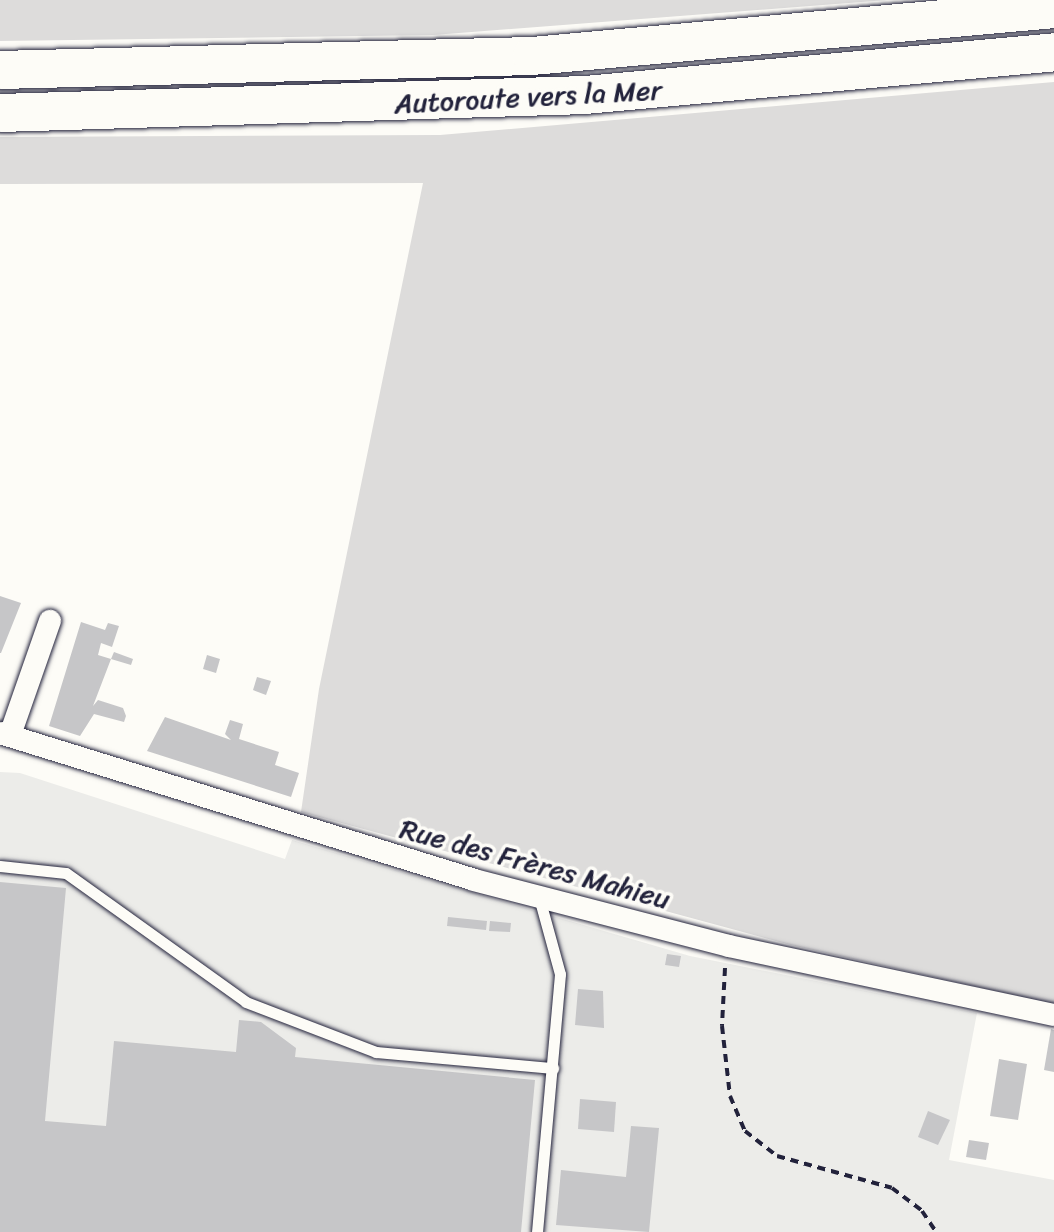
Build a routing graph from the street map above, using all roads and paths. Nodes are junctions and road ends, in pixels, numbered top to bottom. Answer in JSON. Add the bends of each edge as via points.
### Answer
{"nodes":[{"id":1,"x":1054,"y":9,"type":"edge"},
{"id":2,"x":1054,"y":52,"type":"edge"},
{"id":3,"x":0,"y":70,"type":"edge"},
{"id":4,"x":0,"y":113,"type":"edge"},
{"id":5,"x":50,"y":621,"type":"dead end"},
{"id":6,"x":5,"y":734,"type":"edge"},
{"id":7,"x":0,"y":866,"type":"edge"},
{"id":8,"x":539,"y":897,"type":"junction"},
{"id":9,"x":729,"y":946,"type":"junction"},
{"id":10,"x":1054,"y":1015,"type":"edge"},
{"id":11,"x":553,"y":1068,"type":"junction"},
{"id":12,"x":537,"y":1232,"type":"edge"},
{"id":13,"x":936,"y":1232,"type":"edge"}],
"edges":[{"from":1,"to":3,"type":"highway","via":[[532,56]]},
{"from":2,"to":4,"type":"highway","name":"Autoroute vers la Mer","via":[[613,94]]},
{"from":5,"to":6,"type":"street","name":"Rue des Frères Mahieu"},
{"from":6,"to":8,"type":"street","name":"Rue des Frères Mahieu"},
{"from":7,"to":11,"type":"lane","via":[[66,873],[246,1002],[376,1052]]},
{"from":8,"to":9,"type":"street","name":"Rue des Frères Mahieu"},
{"from":8,"to":11,"type":"lane","via":[[559,963]]},
{"from":9,"to":10,"type":"street","name":"Rue des Frères Mahieu"},
{"from":9,"to":13,"type":"path","via":[[722,1026],[730,1096],[745,1131],[777,1156],[892,1188],[922,1211]]},
{"from":11,"to":12,"type":"lane"}]}
